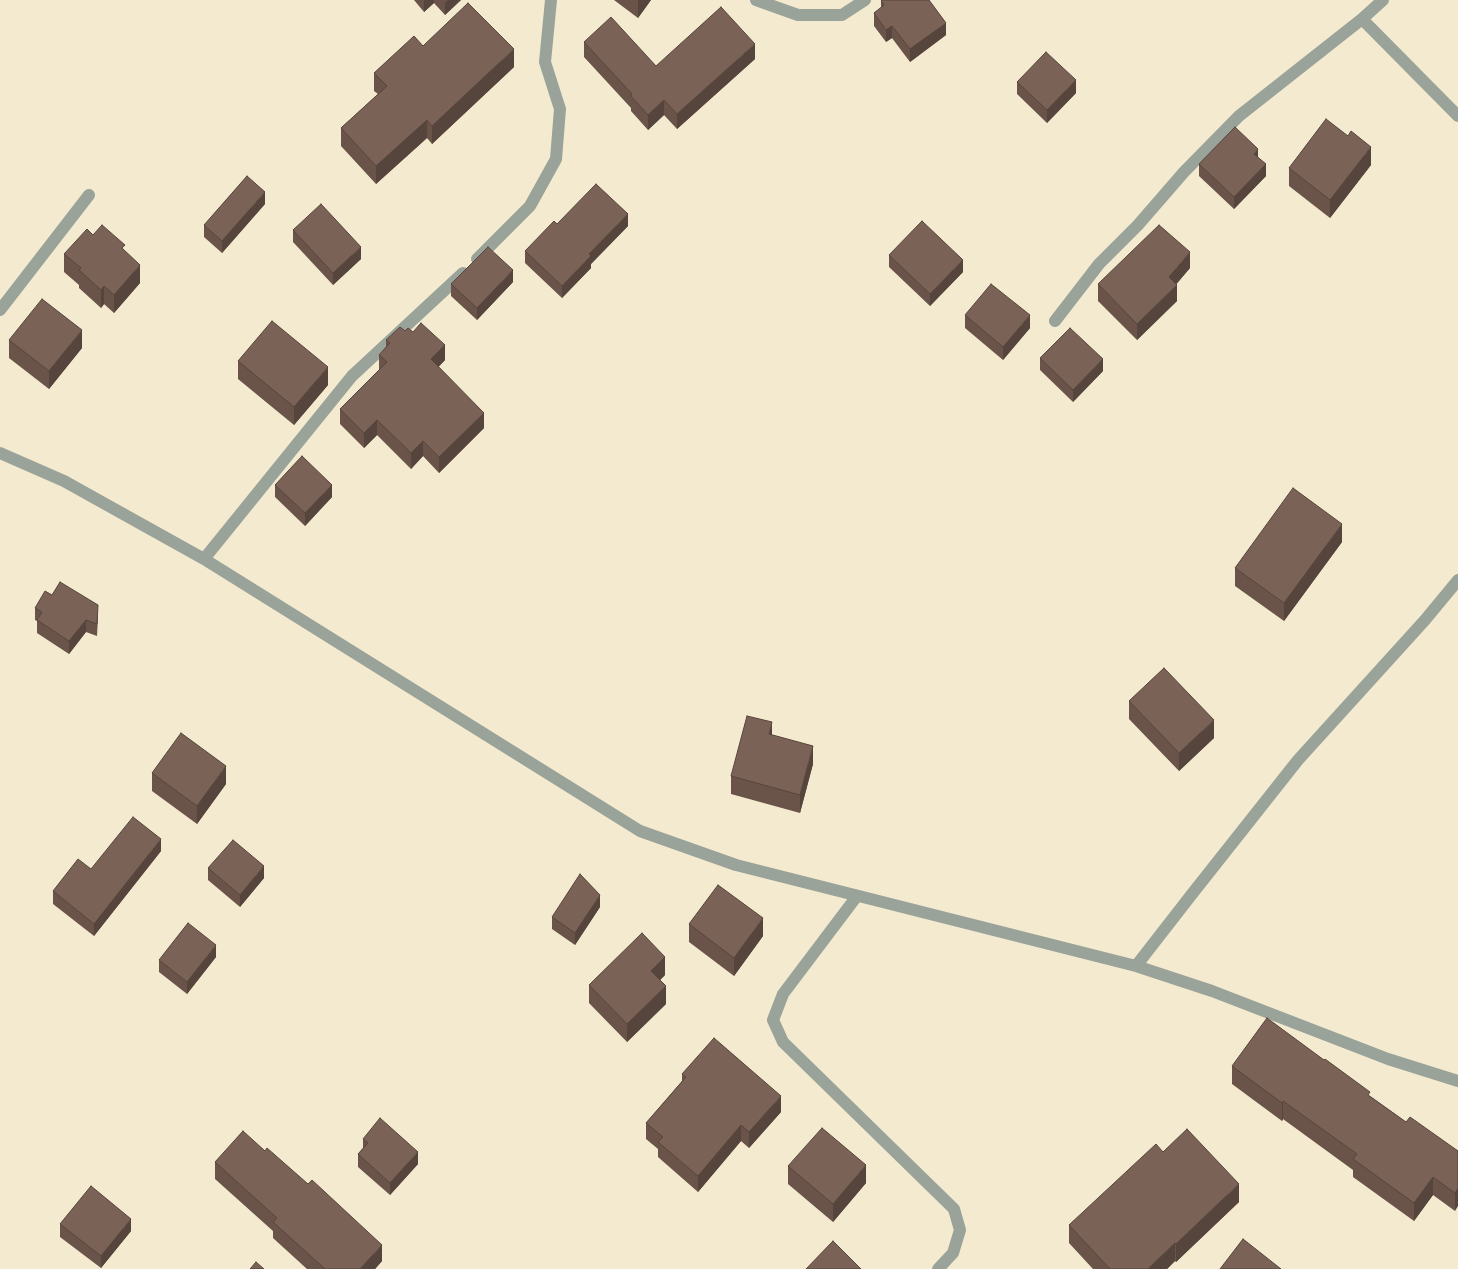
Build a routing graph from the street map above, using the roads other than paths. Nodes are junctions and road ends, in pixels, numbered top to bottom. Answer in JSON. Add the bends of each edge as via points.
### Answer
{"nodes":[{"id":1,"x":551,"y":0,"type":"edge"},
{"id":2,"x":756,"y":0,"type":"edge"},
{"id":3,"x":865,"y":0,"type":"edge"},
{"id":4,"x":1383,"y":0,"type":"edge"},
{"id":5,"x":1362,"y":19,"type":"junction"},
{"id":6,"x":1458,"y":116,"type":"edge"},
{"id":7,"x":89,"y":195,"type":"dead end"},
{"id":8,"x":0,"y":310,"type":"edge"},
{"id":9,"x":1055,"y":321,"type":"dead end"},
{"id":10,"x":0,"y":452,"type":"edge"},
{"id":11,"x":204,"y":559,"type":"junction"},
{"id":12,"x":1458,"y":580,"type":"edge"},
{"id":13,"x":857,"y":896,"type":"junction"},
{"id":14,"x":1136,"y":966,"type":"junction"},
{"id":15,"x":1458,"y":1081,"type":"edge"},
{"id":16,"x":938,"y":1269,"type":"edge"}],
"edges":[{"from":1,"to":11,"type":"street","via":[[545,62],[560,109],[556,159],[530,206],[450,286],[352,376]]},
{"from":2,"to":3,"type":"street","via":[[798,15],[842,15]]},
{"from":4,"to":5,"type":"street"},
{"from":5,"to":6,"type":"street"},
{"from":5,"to":9,"type":"street","via":[[1239,116],[1099,264]]},
{"from":7,"to":8,"type":"street"},
{"from":10,"to":11,"type":"street","via":[[64,481]]},
{"from":11,"to":13,"type":"street","via":[[640,831],[736,866]]},
{"from":12,"to":14,"type":"street","via":[[1298,760]]},
{"from":13,"to":14,"type":"street"},
{"from":13,"to":16,"type":"street","via":[[782,994],[773,1020],[783,1042],[954,1210],[960,1230],[953,1253]]},
{"from":14,"to":15,"type":"street","via":[[1388,1059]]}]}
